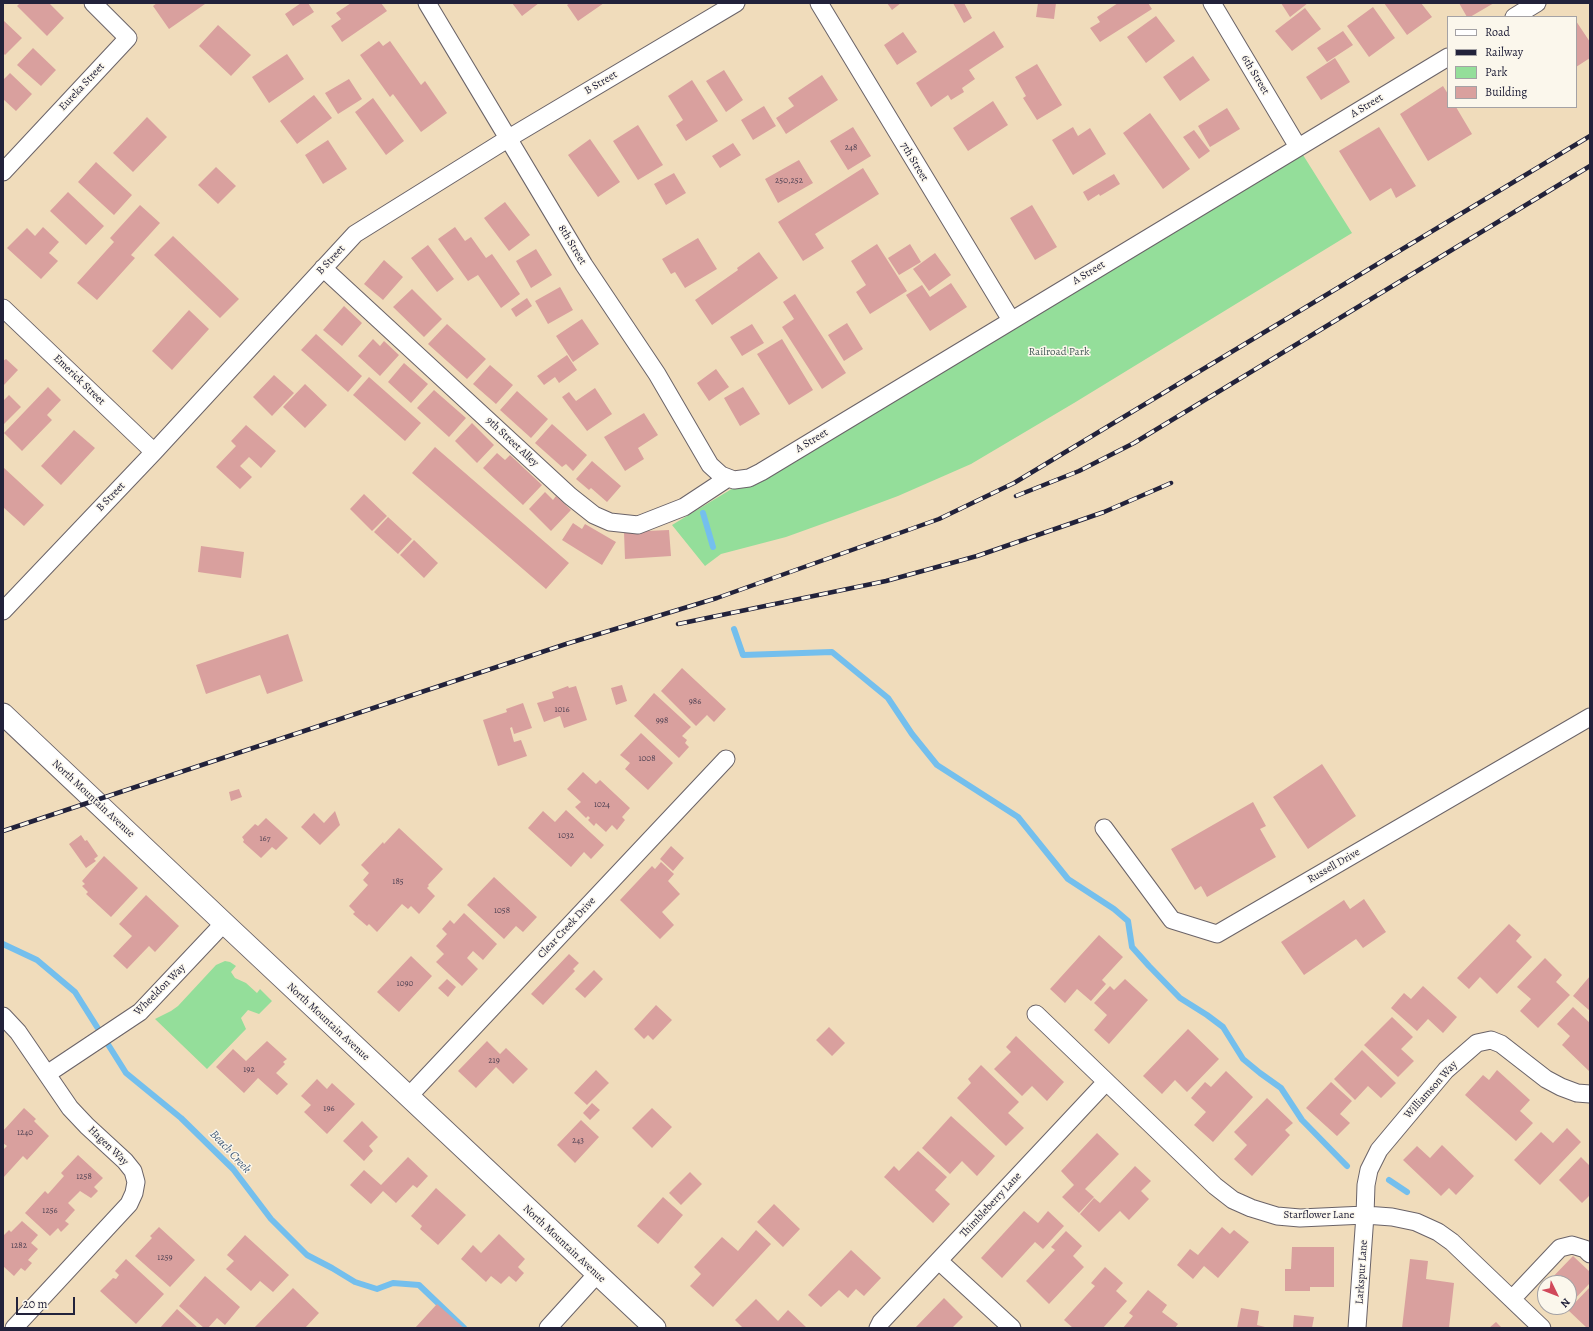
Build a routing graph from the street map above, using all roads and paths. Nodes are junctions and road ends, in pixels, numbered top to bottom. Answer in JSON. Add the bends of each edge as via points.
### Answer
{"nodes":[{"id":1,"x":93,"y":3,"type":"edge"},
{"id":2,"x":427,"y":3,"type":"edge"},
{"id":3,"x":736,"y":3,"type":"edge"},
{"id":4,"x":819,"y":3,"type":"edge"},
{"id":5,"x":1212,"y":3,"type":"edge"},
{"id":6,"x":1537,"y":3,"type":"edge"},
{"id":7,"x":1516,"y":16,"type":"edge"},
{"id":8,"x":1447,"y":58,"type":"edge"},
{"id":9,"x":509,"y":138,"type":"junction"},
{"id":10,"x":1298,"y":147,"type":"junction"},
{"id":11,"x":3,"y":172,"type":"edge"},
{"id":12,"x":323,"y":268,"type":"junction"},
{"id":13,"x":3,"y":308,"type":"edge"},
{"id":14,"x":1011,"y":320,"type":"junction"},
{"id":15,"x":154,"y":452,"type":"junction"},
{"id":16,"x":728,"y":478,"type":"junction"},
{"id":17,"x":3,"y":611,"type":"edge"},
{"id":18,"x":3,"y":714,"type":"edge"},
{"id":19,"x":1590,"y":717,"type":"edge"},
{"id":20,"x":726,"y":759,"type":"dead end"},
{"id":21,"x":1104,"y":828,"type":"dead end"},
{"id":22,"x":224,"y":923,"type":"junction"},
{"id":23,"x":1036,"y":1014,"type":"dead end"},
{"id":24,"x":3,"y":1016,"type":"edge"},
{"id":25,"x":47,"y":1074,"type":"junction"},
{"id":26,"x":1106,"y":1082,"type":"junction"},
{"id":27,"x":1590,"y":1094,"type":"edge"},
{"id":28,"x":408,"y":1097,"type":"junction"},
{"id":29,"x":1365,"y":1215,"type":"junction"},
{"id":30,"x":1590,"y":1254,"type":"edge"},
{"id":31,"x":939,"y":1261,"type":"junction"},
{"id":32,"x":597,"y":1274,"type":"junction"},
{"id":33,"x":1512,"y":1299,"type":"junction"},
{"id":34,"x":14,"y":1328,"type":"edge"},
{"id":35,"x":548,"y":1328,"type":"edge"},
{"id":36,"x":655,"y":1328,"type":"edge"},
{"id":37,"x":878,"y":1328,"type":"edge"},
{"id":38,"x":1012,"y":1328,"type":"edge"},
{"id":39,"x":1357,"y":1328,"type":"edge"},
{"id":40,"x":1542,"y":1328,"type":"edge"}],
"edges":[{"from":1,"to":11,"type":"street","name":"Eureka Street","via":[[128,38]]},
{"from":2,"to":9,"type":"street","name":"8th Street"},
{"from":3,"to":9,"type":"street","name":"B Street"},
{"from":4,"to":14,"type":"street","name":"7th Street"},
{"from":5,"to":10,"type":"street","name":"6th Street"},
{"from":6,"to":7,"type":"street"},
{"from":8,"to":10,"type":"street","name":"A Street"},
{"from":9,"to":12,"type":"street","name":"B Street","via":[[355,234]]},
{"from":9,"to":16,"type":"street","name":"8th Street","via":[[584,265],[657,374],[710,465]]},
{"from":10,"to":14,"type":"street","name":"A Street"},
{"from":12,"to":15,"type":"street","name":"B Street"},
{"from":12,"to":16,"type":"street","name":"9th Street Alley","via":[[570,496],[594,515],[610,522],[638,525],[684,507]]},
{"from":13,"to":15,"type":"street","name":"Emerick Street"},
{"from":14,"to":16,"type":"street","name":"A Street","via":[[760,472],[749,478]]},
{"from":15,"to":17,"type":"street","name":"B Street"},
{"from":18,"to":22,"type":"street","name":"North Mountain Avenue"},
{"from":19,"to":21,"type":"street","name":"Russell Drive","via":[[1217,934],[1172,920]]},
{"from":20,"to":28,"type":"street","name":"Clear Creek Drive"},
{"from":22,"to":25,"type":"street","name":"Wheeldon Way","via":[[149,1004],[130,1020]]},
{"from":22,"to":28,"type":"street","name":"North Mountain Avenue"},
{"from":23,"to":26,"type":"street","name":"Starflower Lane"},
{"from":24,"to":25,"type":"street","name":"Hagen Way","via":[[18,1032]]},
{"from":25,"to":34,"type":"street","name":"Hagen Way","via":[[78,1117],[125,1161],[133,1171],[136,1182],[129,1204]]},
{"from":26,"to":29,"type":"street","name":"Starflower Lane","via":[[1233,1200],[1277,1216],[1300,1218]]},
{"from":26,"to":31,"type":"street","name":"Thimbleberry Lane"},
{"from":27,"to":29,"type":"street","name":"Williamson Way","via":[[1576,1093],[1546,1079],[1501,1044],[1491,1040],[1477,1043],[1446,1070],[1379,1150],[1369,1170]]},
{"from":28,"to":32,"type":"street","name":"North Mountain Avenue"},
{"from":29,"to":33,"type":"street","name":"Starflower Lane","via":[[1416,1222],[1438,1232]]},
{"from":29,"to":39,"type":"street","name":"Larkspur Lane"},
{"from":30,"to":33,"type":"street","via":[[1585,1249],[1572,1245],[1560,1248]]},
{"from":31,"to":37,"type":"street","name":"Thimbleberry Lane"},
{"from":31,"to":38,"type":"street"},
{"from":32,"to":35,"type":"street"},
{"from":32,"to":36,"type":"street","name":"North Mountain Avenue"},
{"from":33,"to":40,"type":"street","name":"Starflower Lane"}]}
